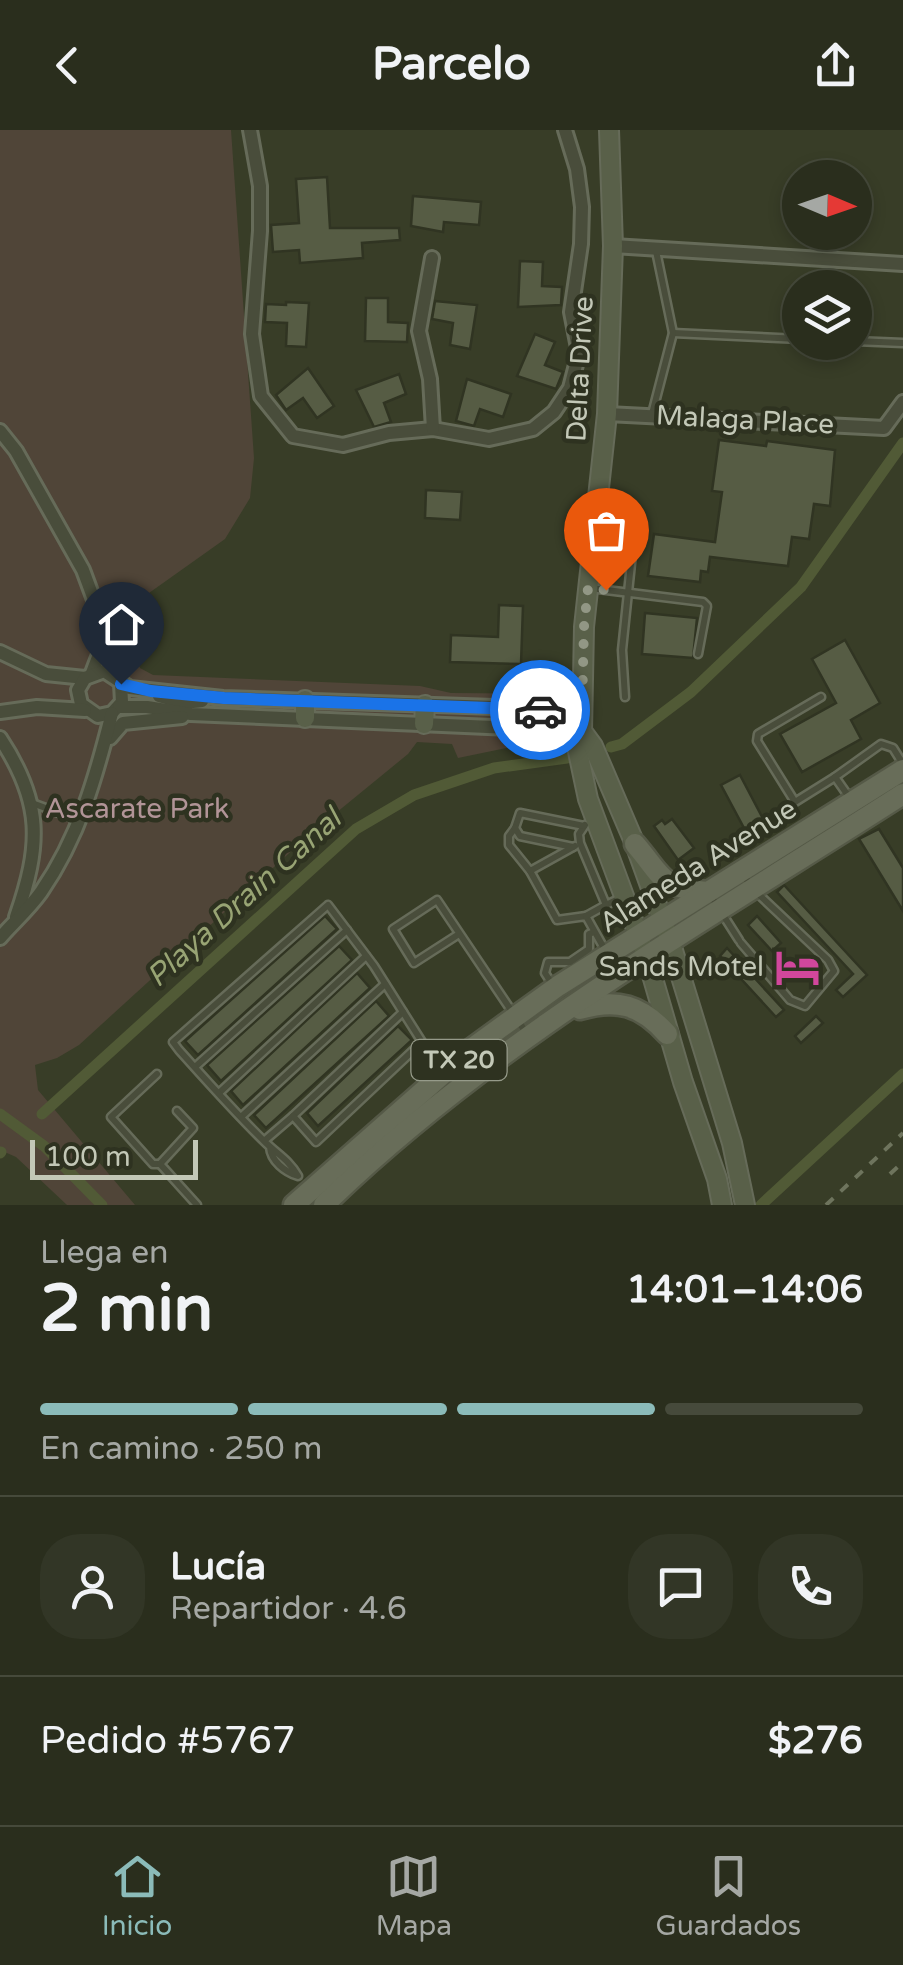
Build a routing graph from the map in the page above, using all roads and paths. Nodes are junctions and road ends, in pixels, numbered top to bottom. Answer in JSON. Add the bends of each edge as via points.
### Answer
{"nodes":[{"id":1,"x":250,"y":130,"type":"edge"},
{"id":2,"x":565,"y":130,"type":"edge"},
{"id":3,"x":609,"y":130,"type":"edge"},
{"id":4,"x":614,"y":246,"type":"junction"},
{"id":5,"x":656,"y":250,"type":"junction"},
{"id":6,"x":432,"y":258,"type":"dead end"},
{"id":7,"x":903,"y":264,"type":"edge"},
{"id":8,"x":673,"y":333,"type":"junction"},
{"id":9,"x":782,"y":338,"type":"edge"},
{"id":10,"x":872,"y":342,"type":"edge"},
{"id":11,"x":903,"y":344,"type":"edge"},
{"id":12,"x":903,"y":402,"type":"edge"},
{"id":13,"x":607,"y":414,"type":"junction"},
{"id":14,"x":652,"y":415,"type":"junction"},
{"id":15,"x":433,"y":428,"type":"junction"},
{"id":16,"x":0,"y":431,"type":"edge"},
{"id":17,"x":634,"y":535,"type":"dead end"},
{"id":18,"x":588,"y":588,"type":"junction"},
{"id":19,"x":628,"y":594,"type":"junction"},
{"id":20,"x":102,"y":623,"type":"junction"},
{"id":21,"x":0,"y":652,"type":"edge"},
{"id":22,"x":698,"y":654,"type":"dead end"},
{"id":23,"x":116,"y":659,"type":"junction"},
{"id":24,"x":88,"y":675,"type":"junction"},
{"id":25,"x":118,"y":680,"type":"junction"},
{"id":26,"x":151,"y":691,"type":"junction"},
{"id":27,"x":625,"y":697,"type":"dead end"},
{"id":28,"x":821,"y":697,"type":"dead end"},
{"id":29,"x":424,"y":704,"type":"junction"},
{"id":30,"x":305,"y":709,"type":"junction"},
{"id":31,"x":85,"y":710,"type":"junction"},
{"id":32,"x":115,"y":710,"type":"junction"},
{"id":33,"x":582,"y":710,"type":"junction"},
{"id":34,"x":0,"y":712,"type":"edge"},
{"id":35,"x":191,"y":714,"type":"junction"},
{"id":36,"x":424,"y":724,"type":"junction"},
{"id":37,"x":582,"y":730,"type":"junction"},
{"id":38,"x":0,"y":738,"type":"edge"},
{"id":39,"x":103,"y":754,"type":"junction"},
{"id":40,"x":903,"y":767,"type":"edge"},
{"id":41,"x":835,"y":778,"type":"junction"},
{"id":42,"x":903,"y":794,"type":"edge"},
{"id":43,"x":32,"y":804,"type":"junction"},
{"id":44,"x":618,"y":807,"type":"junction"},
{"id":45,"x":857,"y":811,"type":"junction"},
{"id":46,"x":80,"y":820,"type":"junction"},
{"id":47,"x":591,"y":820,"type":"junction"},
{"id":48,"x":515,"y":828,"type":"junction"},
{"id":49,"x":635,"y":844,"type":"junction"},
{"id":50,"x":576,"y":845,"type":"junction"},
{"id":51,"x":608,"y":855,"type":"junction"},
{"id":52,"x":589,"y":866,"type":"junction"},
{"id":53,"x":530,"y":871,"type":"junction"},
{"id":54,"x":741,"y":872,"type":"junction"},
{"id":55,"x":754,"y":890,"type":"junction"},
{"id":56,"x":708,"y":892,"type":"junction"},
{"id":57,"x":624,"y":897,"type":"junction"},
{"id":58,"x":606,"y":906,"type":"junction"},
{"id":59,"x":720,"y":912,"type":"junction"},
{"id":60,"x":586,"y":916,"type":"junction"},
{"id":61,"x":662,"y":920,"type":"junction"},
{"id":62,"x":13,"y":924,"type":"junction"},
{"id":63,"x":347,"y":930,"type":"junction"},
{"id":64,"x":459,"y":934,"type":"junction"},
{"id":65,"x":588,"y":934,"type":"junction"},
{"id":66,"x":638,"y":935,"type":"junction"},
{"id":67,"x":0,"y":938,"type":"edge"},
{"id":68,"x":671,"y":944,"type":"junction"},
{"id":69,"x":608,"y":955,"type":"junction"},
{"id":70,"x":366,"y":956,"type":"junction"},
{"id":71,"x":646,"y":958,"type":"junction"},
{"id":72,"x":385,"y":984,"type":"junction"},
{"id":73,"x":555,"y":989,"type":"junction"},
{"id":74,"x":403,"y":1012,"type":"junction"},
{"id":75,"x":563,"y":1013,"type":"junction"},
{"id":76,"x":516,"y":1018,"type":"junction"},
{"id":77,"x":668,"y":1034,"type":"junction"},
{"id":78,"x":528,"y":1036,"type":"junction"},
{"id":79,"x":195,"y":1068,"type":"junction"},
{"id":80,"x":157,"y":1074,"type":"dead end"},
{"id":81,"x":219,"y":1093,"type":"junction"},
{"id":82,"x":176,"y":1111,"type":"dead end"},
{"id":83,"x":293,"y":1116,"type":"junction"},
{"id":84,"x":242,"y":1117,"type":"junction"},
{"id":85,"x":267,"y":1144,"type":"junction"},
{"id":86,"x":160,"y":1164,"type":"junction"},
{"id":87,"x":316,"y":1196,"type":"edge"},
{"id":88,"x":197,"y":1205,"type":"edge"},
{"id":89,"x":294,"y":1205,"type":"edge"},
{"id":90,"x":722,"y":1205,"type":"edge"},
{"id":91,"x":745,"y":1205,"type":"edge"}],
"edges":[{"from":1,"to":15,"type":"street","via":[[260,186],[252,334],[261,396],[294,436],[344,445]]},
{"from":2,"to":15,"type":"street","via":[[582,206],[571,312],[579,353],[570,388],[534,429],[488,439]]},
{"from":3,"to":4,"type":"main road","name":"Delta Drive"},
{"from":4,"to":5,"type":"street"},
{"from":4,"to":13,"type":"main road","name":"Delta Drive"},
{"from":5,"to":7,"type":"street"},
{"from":5,"to":8,"type":"lane"},
{"from":6,"to":15,"type":"street","via":[[418,331]]},
{"from":8,"to":9,"type":"lane"},
{"from":8,"to":14,"type":"lane"},
{"from":10,"to":11,"type":"lane"},
{"from":12,"to":14,"type":"street","name":"Malaga Place","via":[[884,428]]},
{"from":13,"to":14,"type":"street","name":"Malaga Place"},
{"from":13,"to":18,"type":"main road","name":"Delta Drive"},
{"from":16,"to":20,"type":"street","via":[[84,570]]},
{"from":17,"to":19,"type":"lane"},
{"from":18,"to":19,"type":"lane"},
{"from":18,"to":33,"type":"main road","name":"Delta Drive"},
{"from":19,"to":22,"type":"lane","via":[[703,602]]},
{"from":19,"to":27,"type":"lane"},
{"from":20,"to":23,"type":"street"},
{"from":20,"to":24,"type":"street","via":[[100,652]]},
{"from":21,"to":24,"type":"street","via":[[46,674]]},
{"from":23,"to":25,"type":"street"},
{"from":23,"to":26,"type":"street"},
{"from":24,"to":25,"type":"street","via":[[104,671]]},
{"from":24,"to":31,"type":"street","via":[[78,698]]},
{"from":25,"to":26,"type":"street"},
{"from":25,"to":32,"type":"street","via":[[123,696]]},
{"from":26,"to":30,"type":"street"},
{"from":28,"to":41,"type":"lane","via":[[758,734],[757,741],[795,802]]},
{"from":29,"to":30,"type":"street"},
{"from":29,"to":33,"type":"street"},
{"from":29,"to":36,"type":"main road"},
{"from":30,"to":35,"type":"street"},
{"from":30,"to":36,"type":"street"},
{"from":31,"to":32,"type":"street","via":[[98,716]]},
{"from":31,"to":34,"type":"street"},
{"from":32,"to":35,"type":"street"},
{"from":32,"to":39,"type":"street"},
{"from":33,"to":37,"type":"main road","name":"Delta Drive"},
{"from":35,"to":39,"type":"street","via":[[123,724]]},
{"from":36,"to":37,"type":"street"},
{"from":37,"to":44,"type":"main road","name":"Delta Drive"},
{"from":37,"to":47,"type":"main road","name":"Delta Drive","via":[[578,747]]},
{"from":38,"to":43,"type":"street"},
{"from":39,"to":46,"type":"street"},
{"from":40,"to":41,"type":"lane","via":[[893,748],[881,744]]},
{"from":40,"to":45,"type":"main road","name":"Alameda Avenue","number":"TX 20"},
{"from":41,"to":45,"type":"lane"},
{"from":42,"to":45,"type":"main road","name":"Alameda Avenue","number":"TX 20"},
{"from":43,"to":46,"type":"lane"},
{"from":43,"to":62,"type":"street","via":[[32,860]]},
{"from":44,"to":47,"type":"main road"},
{"from":44,"to":49,"type":"main road","name":"Delta Drive"},
{"from":45,"to":54,"type":"main road","name":"Alameda Avenue","number":"TX 20"},
{"from":45,"to":55,"type":"main road","name":"Alameda Avenue","number":"TX 20"},
{"from":46,"to":62,"type":"street","via":[[40,894]]},
{"from":47,"to":48,"type":"lane","via":[[520,813]]},
{"from":47,"to":50,"type":"lane"},
{"from":47,"to":51,"type":"main road","name":"Delta Drive"},
{"from":48,"to":50,"type":"lane","via":[[520,836]]},
{"from":48,"to":53,"type":"lane","via":[[510,846]]},
{"from":49,"to":56,"type":"main road","via":[[666,883]]},
{"from":49,"to":61,"type":"main road","name":"Delta Drive"},
{"from":50,"to":52,"type":"lane"},
{"from":50,"to":53,"type":"lane"},
{"from":51,"to":52,"type":"lane"},
{"from":51,"to":57,"type":"main road","name":"Delta Drive"},
{"from":52,"to":58,"type":"lane"},
{"from":53,"to":60,"type":"lane","via":[[556,922]]},
{"from":54,"to":55,"type":"lane"},
{"from":54,"to":56,"type":"main road","name":"Alameda Avenue","number":"TX 20"},
{"from":55,"to":59,"type":"main road","name":"Alameda Avenue","number":"TX 20"},
{"from":55,"to":59,"type":"lane","via":[[834,971],[805,1006],[790,1000]]},
{"from":56,"to":59,"type":"lane"},
{"from":56,"to":61,"type":"main road","name":"Alameda Avenue","number":"TX 20"},
{"from":57,"to":58,"type":"lane"},
{"from":57,"to":66,"type":"main road","name":"Delta Drive"},
{"from":58,"to":60,"type":"lane"},
{"from":59,"to":68,"type":"main road","name":"Alameda Avenue","number":"TX 20"},
{"from":60,"to":65,"type":"lane"},
{"from":61,"to":66,"type":"main road","name":"Alameda Avenue","number":"TX 20"},
{"from":61,"to":68,"type":"main road","name":"Delta Drive"},
{"from":62,"to":67,"type":"street"},
{"from":63,"to":70,"type":"lane"},
{"from":63,"to":79,"type":"lane"},
{"from":63,"to":79,"type":"lane","via":[[328,905],[173,1042]]},
{"from":64,"to":64,"type":"lane","via":[[414,964],[393,929],[437,900]]},
{"from":64,"to":76,"type":"lane"},
{"from":65,"to":69,"type":"lane"},
{"from":65,"to":73,"type":"lane","via":[[590,950],[570,962],[549,958],[544,973]]},
{"from":66,"to":69,"type":"main road","name":"Alameda Avenue","number":"TX 20"},
{"from":66,"to":71,"type":"main road","name":"Delta Drive"},
{"from":68,"to":71,"type":"main road","name":"Alameda Avenue","number":"TX 20"},
{"from":68,"to":91,"type":"main road","name":"Delta Drive"},
{"from":69,"to":73,"type":"main road","name":"Alameda Avenue","number":"TX 20"},
{"from":70,"to":72,"type":"lane"},
{"from":70,"to":81,"type":"lane"},
{"from":71,"to":75,"type":"main road","name":"Alameda Avenue","number":"TX 20"},
{"from":71,"to":77,"type":"main road","name":"Delta Drive"},
{"from":72,"to":74,"type":"lane"},
{"from":72,"to":84,"type":"lane"},
{"from":73,"to":76,"type":"main road","name":"Alameda Avenue","number":"TX 20"},
{"from":74,"to":83,"type":"lane"},
{"from":74,"to":83,"type":"lane","via":[[422,1042],[330,1130],[316,1142]]},
{"from":75,"to":77,"type":"main road","via":[[623,1003]]},
{"from":75,"to":78,"type":"main road","name":"Alameda Avenue","number":"TX 20"},
{"from":76,"to":78,"type":"lane"},
{"from":76,"to":87,"type":"main road","name":"Alameda Avenue","number":"TX 20","via":[[471,1049]]},
{"from":77,"to":90,"type":"main road","name":"Delta Drive"},
{"from":78,"to":87,"type":"main road","name":"Alameda Avenue","number":"TX 20"},
{"from":79,"to":81,"type":"lane"},
{"from":80,"to":86,"type":"lane","via":[[111,1117]]},
{"from":81,"to":84,"type":"lane"},
{"from":82,"to":86,"type":"lane","via":[[193,1128]]},
{"from":83,"to":85,"type":"lane"},
{"from":84,"to":85,"type":"lane"},
{"from":85,"to":87,"type":"lane","via":[[278,1164]]},
{"from":86,"to":88,"type":"lane"},
{"from":87,"to":89,"type":"main road","name":"Alameda Avenue","number":"TX 20"}]}
